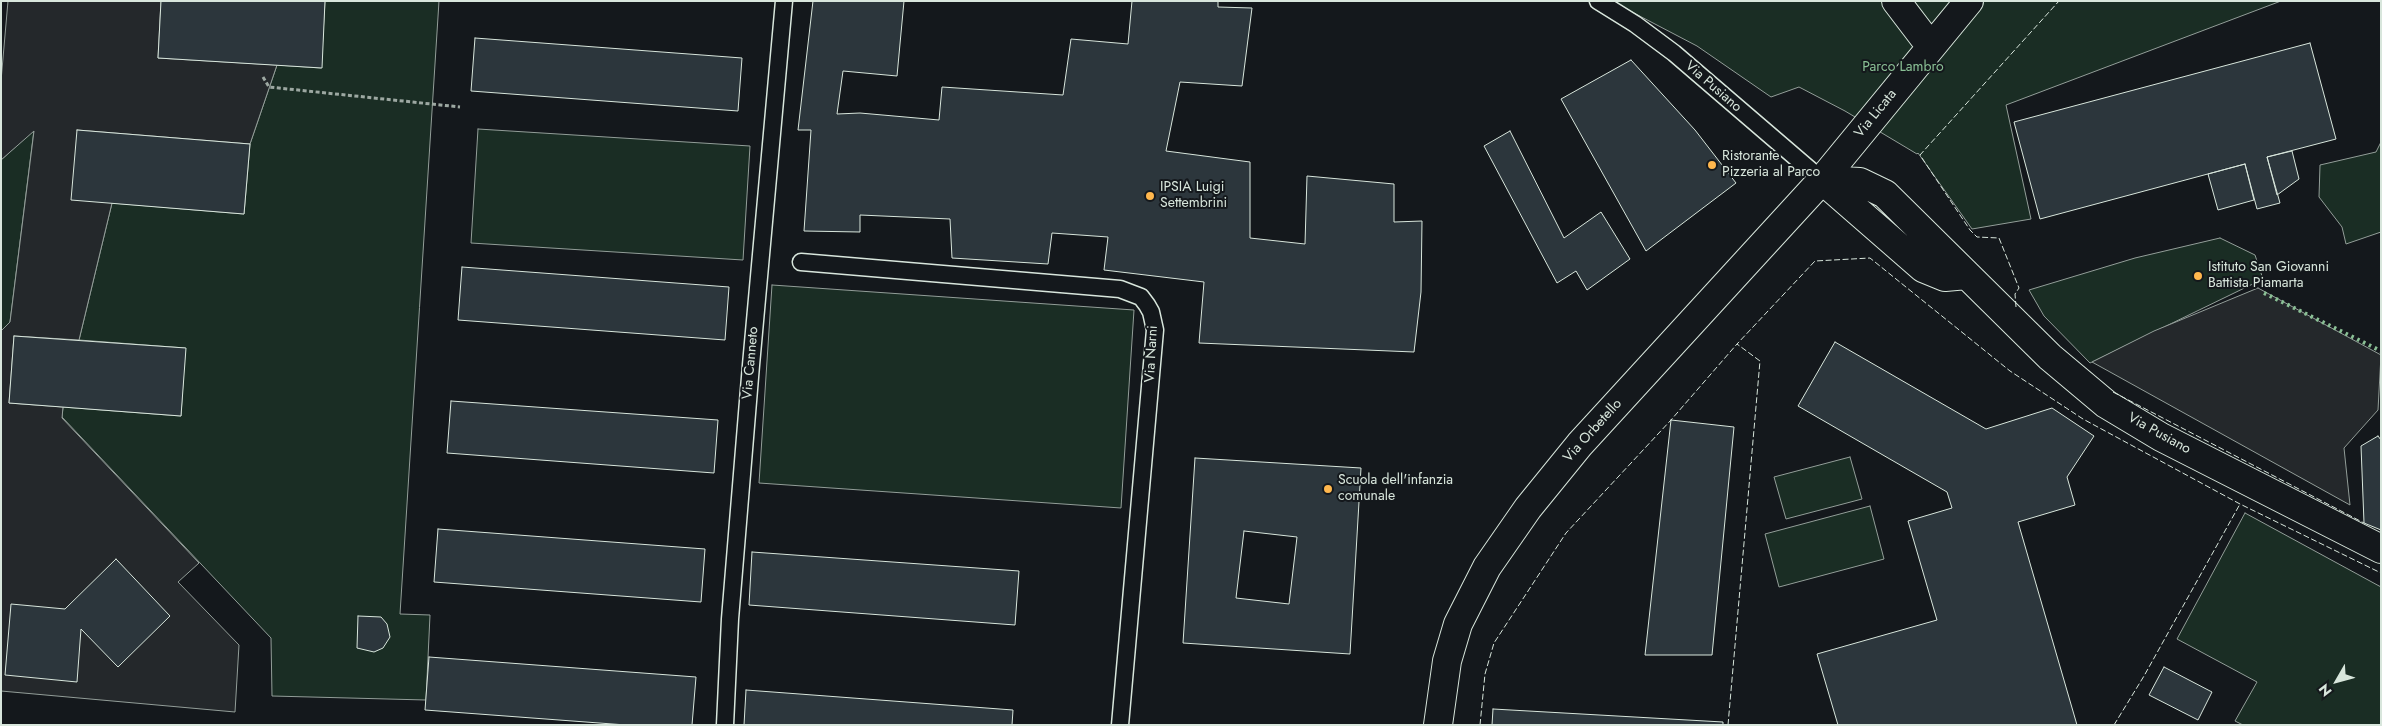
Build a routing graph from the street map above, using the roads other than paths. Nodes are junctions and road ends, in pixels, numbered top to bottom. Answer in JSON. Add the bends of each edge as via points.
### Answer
{"nodes":[{"id":1,"x":784,"y":1,"type":"edge"},
{"id":2,"x":1598,"y":1,"type":"edge"},
{"id":3,"x":1896,"y":1,"type":"edge"},
{"id":4,"x":1969,"y":1,"type":"edge"},
{"id":5,"x":1931,"y":47,"type":"junction"},
{"id":6,"x":1822,"y":180,"type":"junction"},
{"id":7,"x":802,"y":262,"type":"dead end"},
{"id":8,"x":2381,"y":549,"type":"edge"},
{"id":9,"x":725,"y":725,"type":"edge"},
{"id":10,"x":1120,"y":725,"type":"edge"},
{"id":11,"x":1438,"y":725,"type":"edge"}],
"edges":[{"from":1,"to":9,"type":"lane","name":"Via Canneto","via":[[730,619]]},
{"from":2,"to":6,"type":"lane","name":"Via Pusiano","via":[[1668,48]]},
{"from":3,"to":5,"type":"street"},
{"from":4,"to":5,"type":"street","name":"Via Licata"},
{"from":5,"to":6,"type":"street","name":"Via Licata"},
{"from":6,"to":8,"type":"street","name":"Via Pusiano","via":[[1923,268],[1945,277],[1967,275],[2050,357],[2106,404],[2161,437]]},
{"from":6,"to":11,"type":"street","name":"Via Orbetello","via":[[1575,451],[1510,533],[1476,586],[1454,636],[1444,676]]},
{"from":7,"to":10,"type":"lane","name":"Via Narni","via":[[1120,289],[1141,297],[1147,304],[1155,330]]}]}
